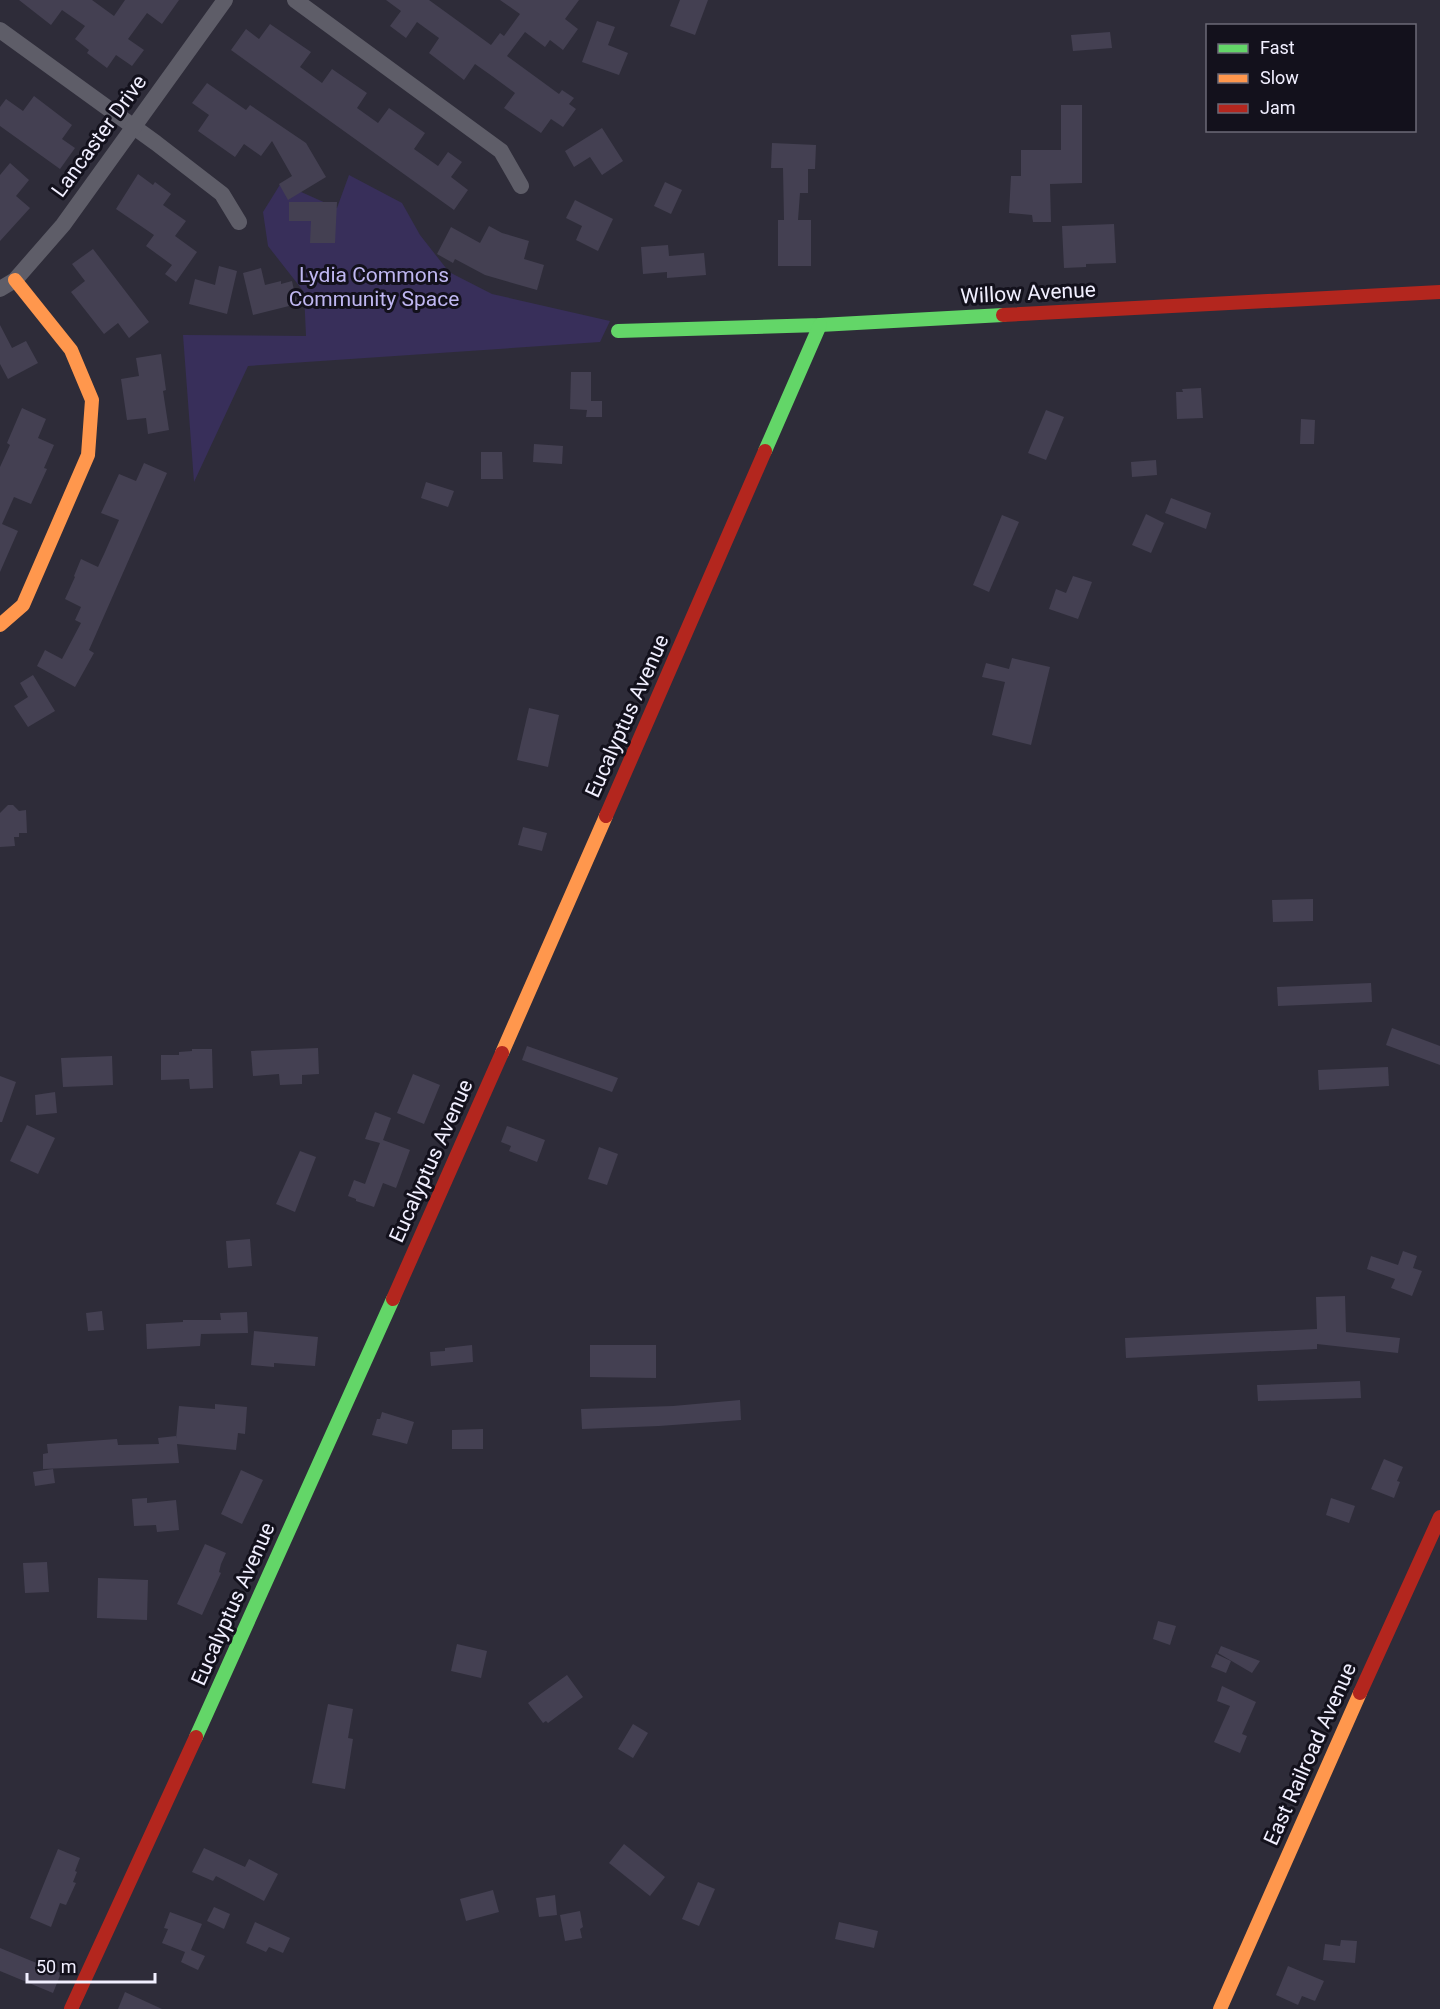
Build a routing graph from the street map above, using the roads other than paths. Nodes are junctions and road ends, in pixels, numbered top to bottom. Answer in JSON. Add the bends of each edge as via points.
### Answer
{"nodes":[{"id":1,"x":225,"y":0,"type":"edge"},
{"id":2,"x":295,"y":0,"type":"edge"},
{"id":3,"x":0,"y":30,"type":"edge"},
{"id":4,"x":134,"y":127,"type":"junction"},
{"id":5,"x":521,"y":186,"type":"dead end"},
{"id":6,"x":239,"y":222,"type":"dead end"},
{"id":7,"x":7,"y":284,"type":"edge"},
{"id":8,"x":1440,"y":292,"type":"edge"},
{"id":9,"x":820,"y":325,"type":"junction"},
{"id":10,"x":618,"y":331,"type":"dead end"},
{"id":11,"x":0,"y":626,"type":"edge"},
{"id":12,"x":1440,"y":1517,"type":"edge"},
{"id":13,"x":71,"y":2009,"type":"edge"},
{"id":14,"x":1220,"y":2009,"type":"edge"}],
"edges":[{"from":1,"to":4,"type":"street","name":"Lancaster Drive"},
{"from":2,"to":5,"type":"street","via":[[501,151]]},
{"from":3,"to":4,"type":"street"},
{"from":4,"to":6,"type":"street","via":[[222,194]]},
{"from":4,"to":7,"type":"street","name":"Lancaster Drive","via":[[63,225]]},
{"from":7,"to":11,"type":"street","via":[[71,350],[92,400],[88,455],[23,605]]},
{"from":8,"to":9,"type":"street","name":"Willow Avenue"},
{"from":9,"to":10,"type":"street","name":"Willow Avenue"},
{"from":9,"to":13,"type":"street","name":"Eucalyptus Avenue","via":[[264,1588]]},
{"from":12,"to":14,"type":"street","name":"East Railroad Avenue"}]}
